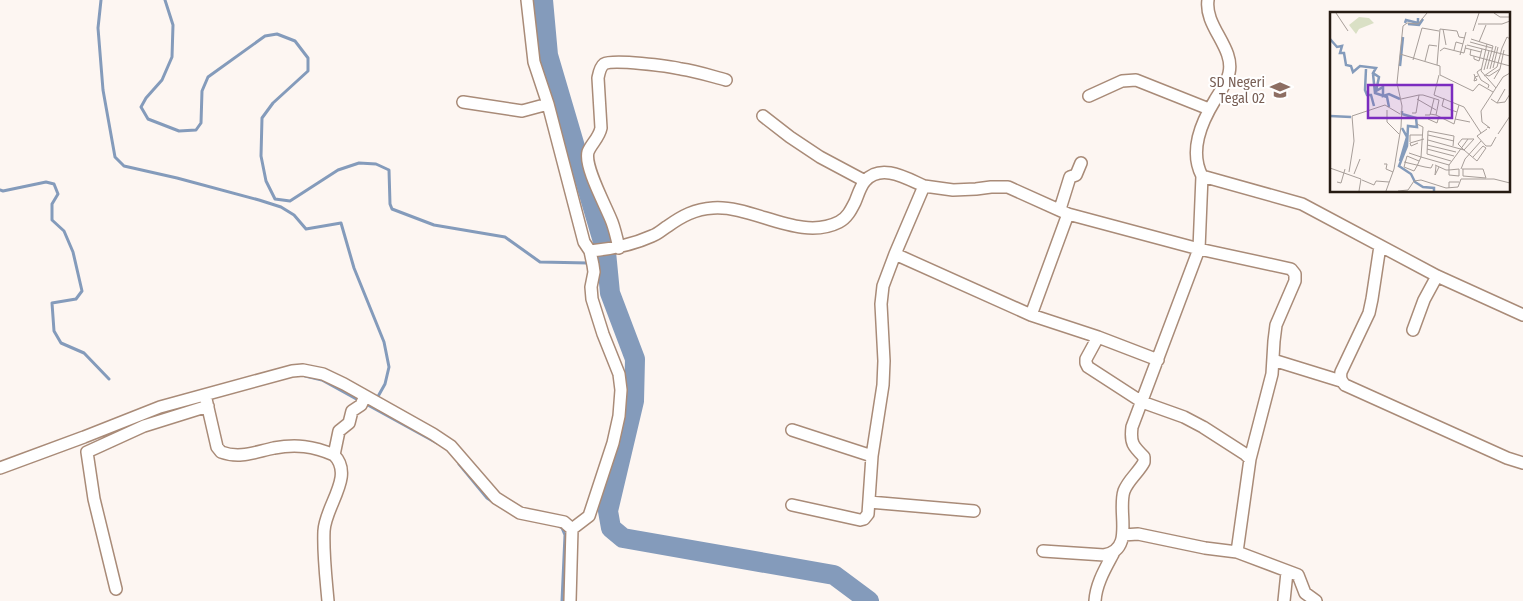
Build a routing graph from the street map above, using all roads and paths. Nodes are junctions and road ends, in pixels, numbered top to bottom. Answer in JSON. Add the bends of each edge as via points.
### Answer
{"nodes":[{"id":1,"x":527,"y":0,"type":"edge"},
{"id":2,"x":1208,"y":0,"type":"edge"},
{"id":3,"x":726,"y":80,"type":"dead end"},
{"id":4,"x":1089,"y":96,"type":"dead end"},
{"id":5,"x":463,"y":102,"type":"dead end"},
{"id":6,"x":548,"y":104,"type":"junction"},
{"id":7,"x":1209,"y":109,"type":"junction"},
{"id":8,"x":764,"y":116,"type":"dead end"},
{"id":9,"x":1081,"y":164,"type":"dead end"},
{"id":10,"x":1202,"y":176,"type":"junction"},
{"id":11,"x":865,"y":181,"type":"junction"},
{"id":12,"x":924,"y":186,"type":"junction"},
{"id":13,"x":1064,"y":212,"type":"junction"},
{"id":14,"x":1380,"y":246,"type":"junction"},
{"id":15,"x":619,"y":248,"type":"junction"},
{"id":16,"x":1199,"y":249,"type":"junction"},
{"id":17,"x":590,"y":251,"type":"junction"},
{"id":18,"x":895,"y":254,"type":"junction"},
{"id":19,"x":1437,"y":276,"type":"junction"},
{"id":20,"x":1031,"y":315,"type":"junction"},
{"id":21,"x":1523,"y":316,"type":"edge"},
{"id":22,"x":1413,"y":330,"type":"dead end"},
{"id":23,"x":1098,"y":338,"type":"junction"},
{"id":24,"x":1158,"y":360,"type":"junction"},
{"id":25,"x":1273,"y":360,"type":"junction"},
{"id":26,"x":1341,"y":381,"type":"junction"},
{"id":27,"x":363,"y":400,"type":"junction"},
{"id":28,"x":206,"y":401,"type":"junction"},
{"id":29,"x":1142,"y":402,"type":"junction"},
{"id":30,"x":792,"y":430,"type":"dead end"},
{"id":31,"x":334,"y":455,"type":"junction"},
{"id":32,"x":872,"y":456,"type":"junction"},
{"id":33,"x":1250,"y":458,"type":"junction"},
{"id":34,"x":1523,"y":462,"type":"edge"},
{"id":35,"x":0,"y":468,"type":"edge"},
{"id":36,"x":869,"y":502,"type":"junction"},
{"id":37,"x":792,"y":505,"type":"dead end"},
{"id":38,"x":974,"y":511,"type":"dead end"},
{"id":39,"x":572,"y":529,"type":"junction"},
{"id":40,"x":1123,"y":535,"type":"junction"},
{"id":41,"x":1043,"y":551,"type":"dead end"},
{"id":42,"x":1237,"y":552,"type":"junction"},
{"id":43,"x":1113,"y":554,"type":"junction"},
{"id":44,"x":1287,"y":572,"type":"junction"},
{"id":45,"x":116,"y":589,"type":"dead end"},
{"id":46,"x":328,"y":601,"type":"edge"},
{"id":47,"x":570,"y":601,"type":"edge"},
{"id":48,"x":1095,"y":601,"type":"edge"},
{"id":49,"x":1284,"y":601,"type":"edge"},
{"id":50,"x":1316,"y":601,"type":"edge"}],
"edges":[{"from":1,"to":6,"type":"street","via":[[534,62]]},
{"from":2,"to":7,"type":"street","via":[[1208,12],[1230,64],[1227,79]]},
{"from":3,"to":15,"type":"street","via":[[681,68],[622,62],[604,64],[599,71],[601,128],[588,153],[589,162]]},
{"from":4,"to":7,"type":"street","via":[[1122,81],[1136,80]]},
{"from":5,"to":6,"type":"street","via":[[522,111]]},
{"from":6,"to":17,"type":"street","via":[[584,242]]},
{"from":7,"to":10,"type":"street","via":[[1196,148],[1197,167]]},
{"from":8,"to":11,"type":"street","via":[[820,157]]},
{"from":9,"to":13,"type":"street","via":[[1076,175],[1070,177]]},
{"from":10,"to":14,"type":"street","via":[[1302,204]]},
{"from":10,"to":16,"type":"street"},
{"from":11,"to":12,"type":"street","via":[[883,172],[897,174]]},
{"from":11,"to":15,"type":"street","via":[[845,218],[825,227],[796,226],[733,209],[714,208],[683,215],[654,236]]},
{"from":12,"to":13,"type":"street","via":[[953,190],[1008,187]]},
{"from":12,"to":18,"type":"street"},
{"from":13,"to":16,"type":"street"},
{"from":13,"to":20,"type":"street"},
{"from":14,"to":19,"type":"street"},
{"from":14,"to":26,"type":"street","via":[[1369,313],[1341,372]]},
{"from":15,"to":17,"type":"street"},
{"from":16,"to":24,"type":"street"},
{"from":16,"to":25,"type":"street","via":[[1293,271],[1295,281],[1276,325]]},
{"from":17,"to":39,"type":"street","via":[[594,272],[592,299],[619,374],[621,390],[613,443],[588,516]]},
{"from":18,"to":20,"type":"street"},
{"from":18,"to":32,"type":"street","via":[[883,286],[884,361]]},
{"from":19,"to":21,"type":"street"},
{"from":19,"to":22,"type":"street"},
{"from":20,"to":23,"type":"street"},
{"from":23,"to":24,"type":"street"},
{"from":23,"to":29,"type":"street","via":[[1086,359],[1087,365]]},
{"from":24,"to":29,"type":"street"},
{"from":25,"to":26,"type":"street"},
{"from":25,"to":33,"type":"street"},
{"from":26,"to":34,"type":"street","via":[[1480,446]]},
{"from":27,"to":28,"type":"street","via":[[322,374],[303,370]]},
{"from":27,"to":31,"type":"street","via":[[352,411],[349,423],[339,431]]},
{"from":27,"to":39,"type":"street","via":[[451,446],[496,498],[520,513],[564,522]]},
{"from":28,"to":31,"type":"street","via":[[221,452],[238,456],[301,446]]},
{"from":28,"to":35,"type":"street","via":[[160,407]]},
{"from":28,"to":45,"type":"street","via":[[87,452],[94,499]]},
{"from":29,"to":33,"type":"street","via":[[1184,417]]},
{"from":29,"to":40,"type":"street","via":[[1131,437],[1144,462],[1124,491]]},
{"from":30,"to":32,"type":"street"},
{"from":31,"to":46,"type":"street","via":[[339,460],[342,480],[324,530]]},
{"from":32,"to":36,"type":"street"},
{"from":33,"to":42,"type":"street"},
{"from":36,"to":37,"type":"street","via":[[868,514],[860,520]]},
{"from":36,"to":38,"type":"street"},
{"from":39,"to":47,"type":"street"},
{"from":40,"to":42,"type":"street","via":[[1138,534]]},
{"from":40,"to":43,"type":"street"},
{"from":41,"to":43,"type":"street"},
{"from":42,"to":44,"type":"street"},
{"from":43,"to":48,"type":"street","via":[[1099,582]]},
{"from":44,"to":49,"type":"street"},
{"from":44,"to":50,"type":"street","via":[[1298,575],[1305,593]]}]}
